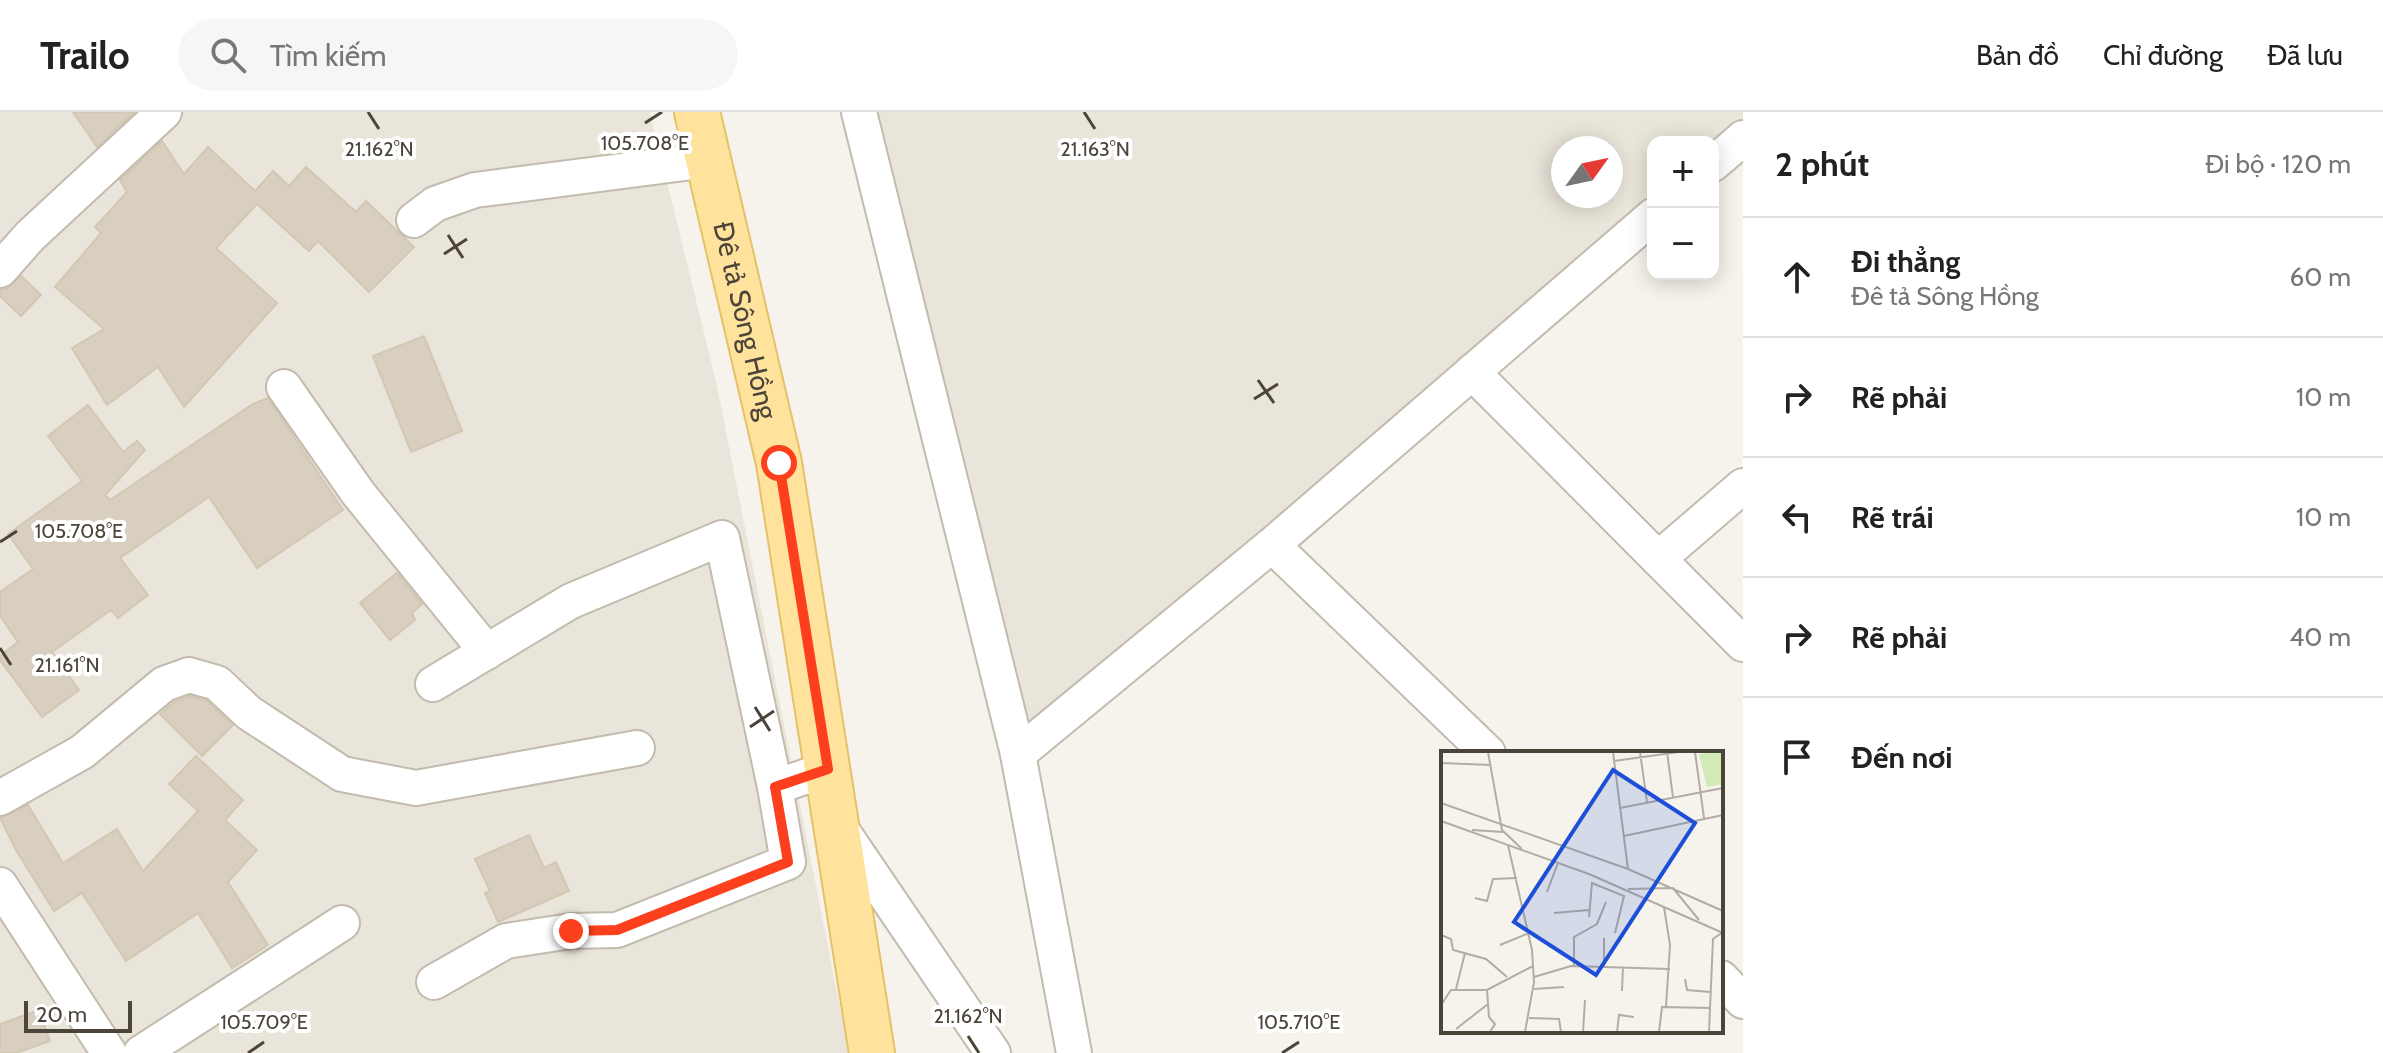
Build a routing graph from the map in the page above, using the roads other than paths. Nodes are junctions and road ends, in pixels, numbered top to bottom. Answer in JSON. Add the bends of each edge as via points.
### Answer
{"nodes":[{"id":1,"x":164,"y":112,"type":"edge"},
{"id":2,"x":697,"y":112,"type":"edge"},
{"id":3,"x":859,"y":112,"type":"edge"},
{"id":4,"x":1743,"y":138,"type":"edge"},
{"id":5,"x":1719,"y":159,"type":"edge"},
{"id":6,"x":708,"y":160,"type":"junction"},
{"id":7,"x":414,"y":220,"type":"dead end"},
{"id":8,"x":1647,"y":221,"type":"edge"},
{"id":9,"x":0,"y":270,"type":"edge"},
{"id":10,"x":1472,"y":372,"type":"junction"},
{"id":11,"x":284,"y":387,"type":"dead end"},
{"id":12,"x":1743,"y":486,"type":"edge"},
{"id":13,"x":1272,"y":545,"type":"junction"},
{"id":14,"x":1658,"y":559,"type":"junction"},
{"id":15,"x":1743,"y":644,"type":"edge"},
{"id":16,"x":487,"y":652,"type":"junction"},
{"id":17,"x":433,"y":684,"type":"dead end"},
{"id":18,"x":637,"y":748,"type":"dead end"},
{"id":19,"x":1486,"y":751,"type":"edge"},
{"id":20,"x":1018,"y":754,"type":"junction"},
{"id":21,"x":828,"y":769,"type":"junction"},
{"id":22,"x":775,"y":787,"type":"junction"},
{"id":23,"x":0,"y":798,"type":"edge"},
{"id":24,"x":835,"y":821,"type":"junction"},
{"id":25,"x":0,"y":885,"type":"edge"},
{"id":26,"x":342,"y":923,"type":"dead end"},
{"id":27,"x":1723,"y":980,"type":"edge"},
{"id":28,"x":434,"y":982,"type":"dead end"},
{"id":29,"x":1743,"y":1001,"type":"edge"},
{"id":30,"x":109,"y":1053,"type":"edge"},
{"id":31,"x":141,"y":1053,"type":"edge"},
{"id":32,"x":872,"y":1053,"type":"edge"},
{"id":33,"x":993,"y":1053,"type":"edge"},
{"id":34,"x":1074,"y":1053,"type":"edge"}],
"edges":[{"from":1,"to":9,"type":"street"},
{"from":2,"to":6,"type":"main road","name":"Đê tả Sông Hồng"},
{"from":3,"to":20,"type":"street"},
{"from":4,"to":5,"type":"street"},
{"from":6,"to":7,"type":"street","via":[[475,190],[435,204]]},
{"from":6,"to":21,"type":"main road","name":"Đê tả Sông Hồng","via":[[779,463]]},
{"from":8,"to":10,"type":"street"},
{"from":10,"to":13,"type":"street"},
{"from":10,"to":14,"type":"street"},
{"from":11,"to":16,"type":"street","via":[[358,493]]},
{"from":12,"to":14,"type":"street"},
{"from":13,"to":19,"type":"street"},
{"from":13,"to":20,"type":"street"},
{"from":14,"to":15,"type":"street"},
{"from":16,"to":17,"type":"street"},
{"from":16,"to":22,"type":"street","via":[[571,601],[722,538]]},
{"from":18,"to":23,"type":"street","via":[[416,788],[342,774],[249,713],[217,683],[189,675],[164,684],[82,752]]},
{"from":20,"to":34,"type":"street"},
{"from":21,"to":22,"type":"street"},
{"from":21,"to":24,"type":"main road","name":"Đê tả Sông Hồng"},
{"from":22,"to":28,"type":"street","via":[[788,862],[617,930],[506,941]]},
{"from":24,"to":32,"type":"main road","name":"Đê tả Sông Hồng"},
{"from":24,"to":33,"type":"street"},
{"from":25,"to":30,"type":"street"},
{"from":26,"to":31,"type":"street"},
{"from":27,"to":29,"type":"street"}]}
